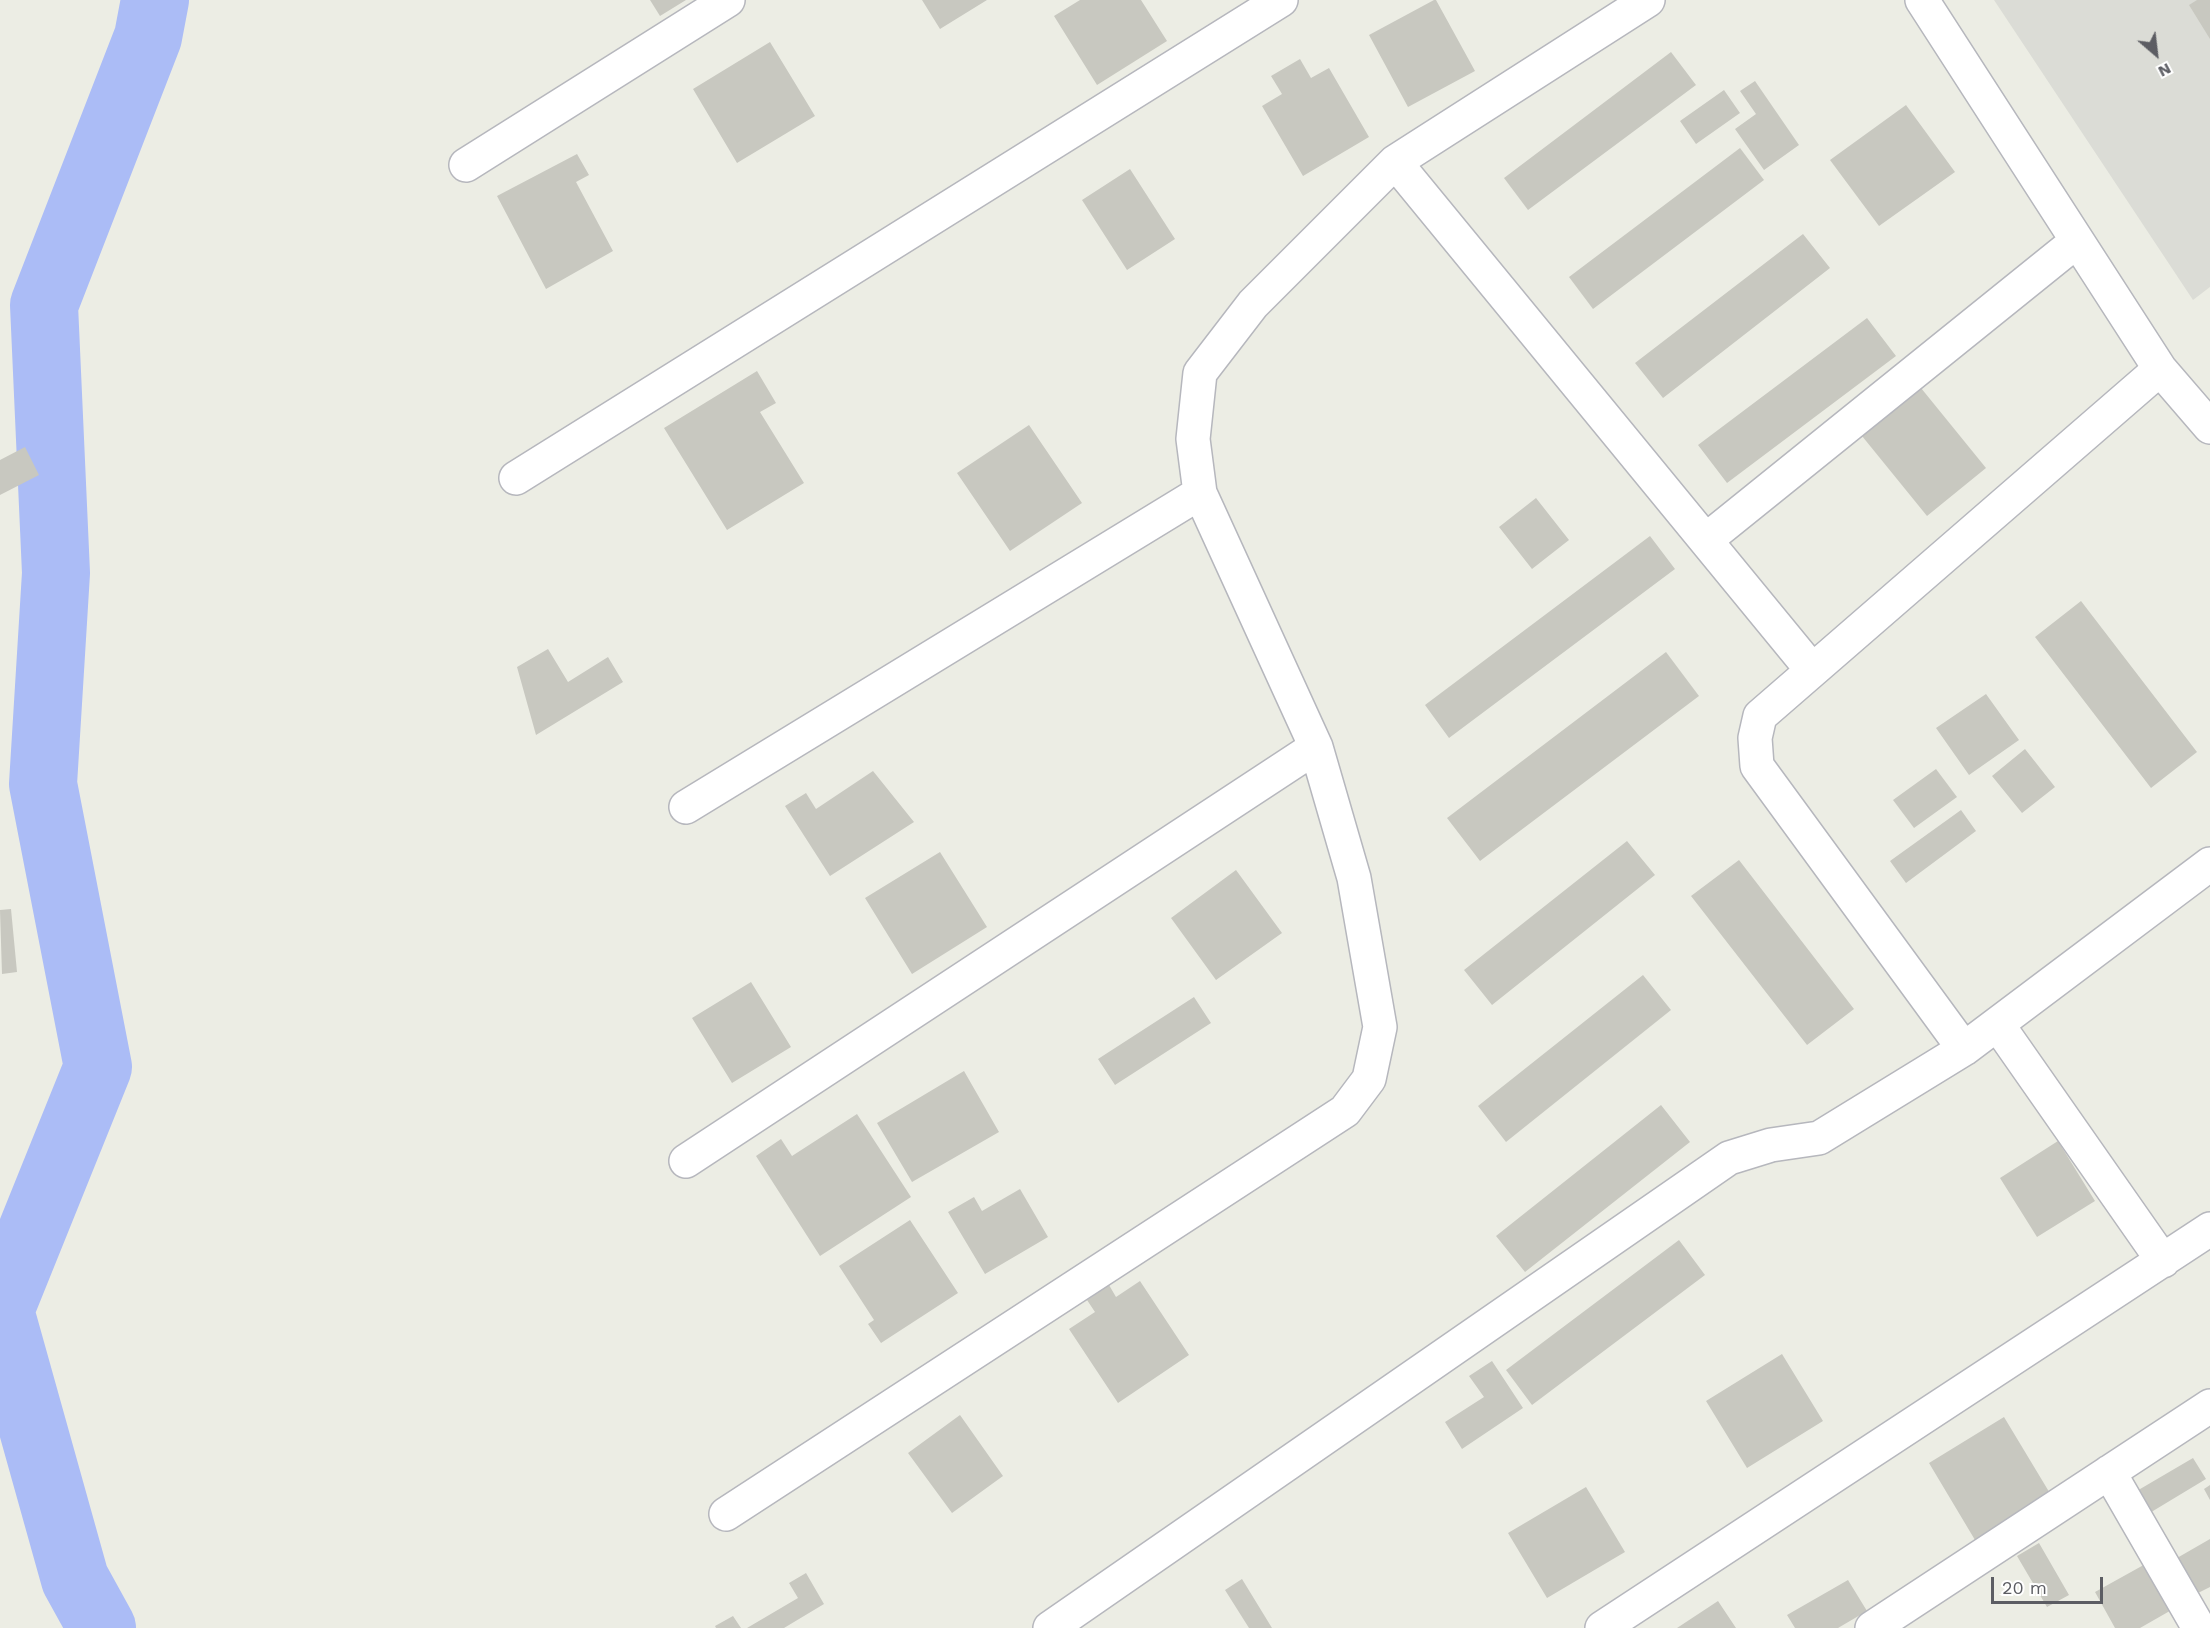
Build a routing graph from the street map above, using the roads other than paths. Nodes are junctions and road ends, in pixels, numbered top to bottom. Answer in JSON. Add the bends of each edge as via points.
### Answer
{"nodes":[{"id":1,"x":728,"y":0,"type":"edge"},
{"id":2,"x":1281,"y":0,"type":"edge"},
{"id":3,"x":1648,"y":0,"type":"edge"},
{"id":4,"x":1922,"y":0,"type":"edge"},
{"id":5,"x":1395,"y":162,"type":"junction"},
{"id":6,"x":466,"y":165,"type":"dead end"},
{"id":7,"x":2078,"y":241,"type":"junction"},
{"id":8,"x":2160,"y":369,"type":"junction"},
{"id":9,"x":2210,"y":425,"type":"edge"},
{"id":10,"x":516,"y":478,"type":"dead end"},
{"id":11,"x":1200,"y":493,"type":"junction"},
{"id":12,"x":1706,"y":540,"type":"junction"},
{"id":13,"x":1812,"y":670,"type":"junction"},
{"id":14,"x":1316,"y":747,"type":"junction"},
{"id":15,"x":686,"y":807,"type":"dead end"},
{"id":16,"x":2210,"y":864,"type":"edge"},
{"id":17,"x":1998,"y":1025,"type":"junction"},
{"id":18,"x":1964,"y":1049,"type":"junction"},
{"id":19,"x":686,"y":1161,"type":"dead end"},
{"id":20,"x":2210,"y":1229,"type":"edge"},
{"id":21,"x":2163,"y":1261,"type":"junction"},
{"id":22,"x":2210,"y":1406,"type":"edge"},
{"id":23,"x":2109,"y":1472,"type":"junction"},
{"id":24,"x":726,"y":1514,"type":"dead end"},
{"id":25,"x":1050,"y":1628,"type":"edge"},
{"id":26,"x":1602,"y":1628,"type":"edge"},
{"id":27,"x":1872,"y":1628,"type":"edge"},
{"id":28,"x":2199,"y":1628,"type":"edge"}],
"edges":[{"from":1,"to":6,"type":"street"},
{"from":2,"to":10,"type":"street"},
{"from":3,"to":5,"type":"street"},
{"from":4,"to":7,"type":"street"},
{"from":5,"to":11,"type":"street","via":[[1253,304],[1200,373],[1193,439]]},
{"from":5,"to":12,"type":"street"},
{"from":7,"to":8,"type":"street"},
{"from":7,"to":12,"type":"street"},
{"from":8,"to":9,"type":"street"},
{"from":8,"to":13,"type":"street"},
{"from":11,"to":14,"type":"street"},
{"from":11,"to":15,"type":"street"},
{"from":12,"to":13,"type":"street"},
{"from":13,"to":18,"type":"street","via":[[1760,716],[1755,738],[1757,766]]},
{"from":14,"to":19,"type":"street"},
{"from":14,"to":24,"type":"street","via":[[1354,878],[1380,1027],[1369,1079],[1345,1111]]},
{"from":16,"to":17,"type":"street"},
{"from":17,"to":18,"type":"street"},
{"from":17,"to":21,"type":"street"},
{"from":18,"to":25,"type":"street","via":[[1819,1138],[1771,1145],[1729,1158]]},
{"from":20,"to":21,"type":"street"},
{"from":21,"to":26,"type":"street"},
{"from":22,"to":23,"type":"street"},
{"from":23,"to":27,"type":"street"},
{"from":23,"to":28,"type":"street"}]}
